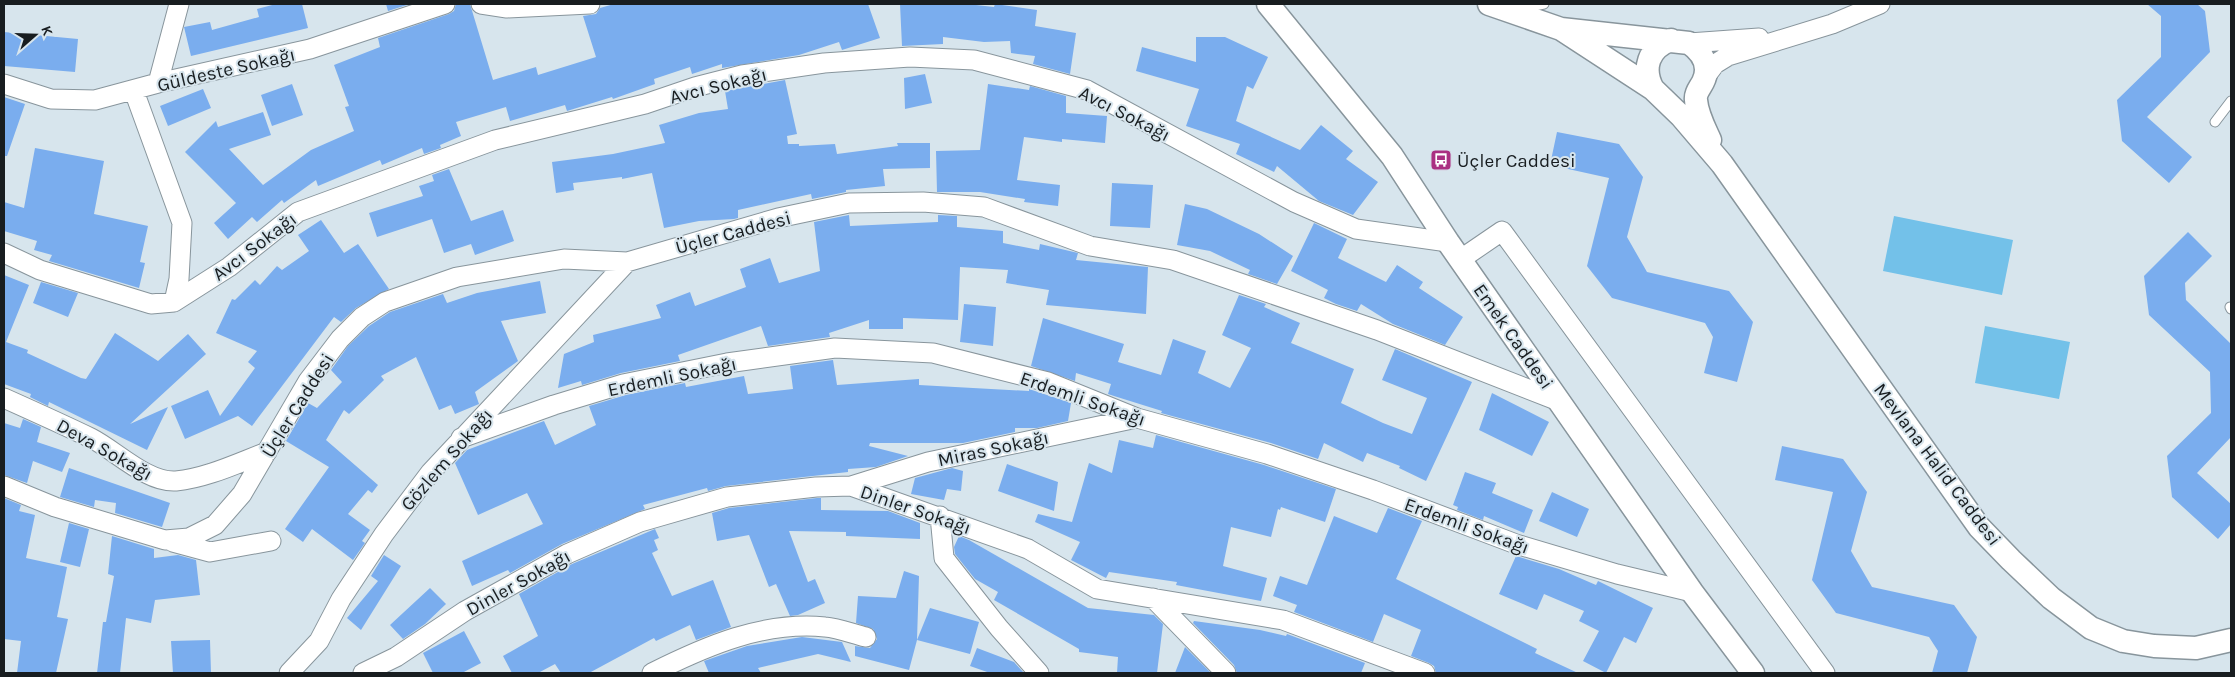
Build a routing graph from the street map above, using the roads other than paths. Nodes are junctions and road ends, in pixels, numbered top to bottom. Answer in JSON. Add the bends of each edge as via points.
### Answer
{"nodes":[{"id":1,"x":179,"y":4,"type":"edge"},
{"id":2,"x":445,"y":4,"type":"edge"},
{"id":3,"x":482,"y":4,"type":"edge"},
{"id":4,"x":590,"y":4,"type":"edge"},
{"id":5,"x":1268,"y":4,"type":"edge"},
{"id":6,"x":1544,"y":4,"type":"edge"},
{"id":7,"x":1880,"y":4,"type":"edge"},
{"id":8,"x":1498,"y":8,"type":"edge"},
{"id":9,"x":1561,"y":29,"type":"junction"},
{"id":10,"x":1793,"y":36,"type":"junction"},
{"id":11,"x":1680,"y":42,"type":"junction"},
{"id":12,"x":158,"y":83,"type":"junction"},
{"id":13,"x":1702,"y":83,"type":"junction"},
{"id":14,"x":4,"y":84,"type":"edge"},
{"id":15,"x":134,"y":91,"type":"junction"},
{"id":16,"x":1657,"y":92,"type":"junction"},
{"id":17,"x":2231,"y":102,"type":"edge"},
{"id":18,"x":2215,"y":122,"type":"dead end"},
{"id":19,"x":1722,"y":164,"type":"junction"},
{"id":20,"x":1454,"y":250,"type":"junction"},
{"id":21,"x":4,"y":253,"type":"edge"},
{"id":22,"x":627,"y":262,"type":"junction"},
{"id":23,"x":174,"y":302,"type":"junction"},
{"id":24,"x":4,"y":398,"type":"edge"},
{"id":25,"x":1561,"y":402,"type":"junction"},
{"id":26,"x":1137,"y":418,"type":"junction"},
{"id":27,"x":461,"y":438,"type":"junction"},
{"id":28,"x":267,"y":452,"type":"junction"},
{"id":29,"x":4,"y":486,"type":"edge"},
{"id":30,"x":851,"y":486,"type":"junction"},
{"id":31,"x":940,"y":516,"type":"junction"},
{"id":32,"x":165,"y":540,"type":"junction"},
{"id":33,"x":271,"y":541,"type":"dead end"},
{"id":34,"x":1692,"y":592,"type":"junction"},
{"id":35,"x":1153,"y":598,"type":"junction"},
{"id":36,"x":866,"y":637,"type":"dead end"},
{"id":37,"x":2231,"y":640,"type":"edge"},
{"id":38,"x":289,"y":673,"type":"edge"},
{"id":39,"x":363,"y":673,"type":"edge"},
{"id":40,"x":652,"y":673,"type":"edge"},
{"id":41,"x":1039,"y":673,"type":"edge"},
{"id":42,"x":1226,"y":673,"type":"edge"},
{"id":43,"x":1425,"y":673,"type":"edge"},
{"id":44,"x":1754,"y":673,"type":"edge"},
{"id":45,"x":1826,"y":673,"type":"edge"}],
"edges":[{"from":1,"to":12,"type":"street"},
{"from":2,"to":12,"type":"street","name":"Güldeste Sokağı","via":[[310,49]]},
{"from":3,"to":4,"type":"street","via":[[507,8]]},
{"from":5,"to":20,"type":"street","name":"Emek Caddesi","via":[[1392,156]]},
{"from":6,"to":8,"type":"lane"},
{"from":7,"to":10,"type":"street"},
{"from":8,"to":9,"type":"street"},
{"from":9,"to":11,"type":"street"},
{"from":9,"to":16,"type":"street"},
{"from":10,"to":11,"type":"street"},
{"from":10,"to":13,"type":"street","via":[[1728,56],[1715,64]]},
{"from":11,"to":13,"type":"street","via":[[1702,56],[1706,66]]},
{"from":11,"to":16,"type":"street","via":[[1658,46],[1648,62],[1646,72]]},
{"from":12,"to":15,"type":"street","name":"Güldeste Sokağı"},
{"from":13,"to":16,"type":"street","via":[[1687,98],[1678,100]]},
{"from":13,"to":19,"type":"street","name":"Mevlana Halid Caddesi","via":[[1695,98],[1702,124]]},
{"from":14,"to":15,"type":"street","name":"Güldeste Sokağı","via":[[51,99],[73,101],[95,100]]},
{"from":15,"to":23,"type":"street","via":[[182,223],[179,279]]},
{"from":16,"to":19,"type":"street","name":"Mevlana Halid Caddesi"},
{"from":17,"to":18,"type":"lane"},
{"from":19,"to":37,"type":"street","name":"Mevlana Halid Caddesi","via":[[1979,526],[2051,598],[2091,628],[2123,641],[2196,648]]},
{"from":20,"to":23,"type":"street","name":"Avcı Sokağı","via":[[1356,229],[1294,202],[1087,90],[974,60],[910,57],[824,63],[742,76],[645,104],[495,140],[298,212],[229,267]]},
{"from":20,"to":25,"type":"street","name":"Emek Caddesi"},
{"from":20,"to":45,"type":"street","via":[[1502,231]]},
{"from":21,"to":23,"type":"street","name":"Avcı Sokağı","via":[[40,270],[151,304]]},
{"from":22,"to":25,"type":"street","name":"Üçler Caddesi","via":[[778,218],[848,203],[923,202],[984,207],[1090,246],[1173,260],[1377,330]]},
{"from":22,"to":27,"type":"street","name":"Gözlem Sokağı"},
{"from":22,"to":28,"type":"street","name":"Üçler Caddesi","via":[[564,259],[458,277],[385,302],[362,317],[340,339],[308,381]]},
{"from":24,"to":28,"type":"street","name":"Deva Sokağı","via":[[93,439],[163,480],[202,475]]},
{"from":25,"to":34,"type":"street","name":"Emek Caddesi"},
{"from":26,"to":27,"type":"street","name":"Erdemli Sokağı","via":[[1048,382],[933,353],[835,348],[727,363],[623,384]]},
{"from":26,"to":30,"type":"street","name":"Miras Sokağı","via":[[928,462]]},
{"from":26,"to":34,"type":"street","name":"Erdemli Sokağı","via":[[1267,454],[1516,544]]},
{"from":27,"to":38,"type":"street","name":"Gözlem Sokağı","via":[[384,534],[341,599],[319,640]]},
{"from":28,"to":32,"type":"street","name":"Üçler Caddesi","via":[[242,494],[215,525],[189,538]]},
{"from":29,"to":32,"type":"street","name":"Üçler Caddesi","via":[[55,507]]},
{"from":30,"to":31,"type":"street","name":"Dinler Sokağı"},
{"from":30,"to":39,"type":"street","name":"Dinler Sokağı","via":[[816,486],[727,497],[640,522],[566,554],[465,611],[396,657]]},
{"from":31,"to":35,"type":"street","name":"Dinler Sokağı","via":[[1028,549],[1097,590]]},
{"from":31,"to":41,"type":"street","via":[[944,558]]},
{"from":32,"to":33,"type":"street","via":[[210,552]]},
{"from":34,"to":44,"type":"street","name":"Emek Caddesi"},
{"from":35,"to":42,"type":"street"},
{"from":35,"to":43,"type":"street","name":"Dinler Sokağı","via":[[1283,620]]},
{"from":36,"to":40,"type":"street","via":[[826,627],[773,629],[722,641]]}]}
